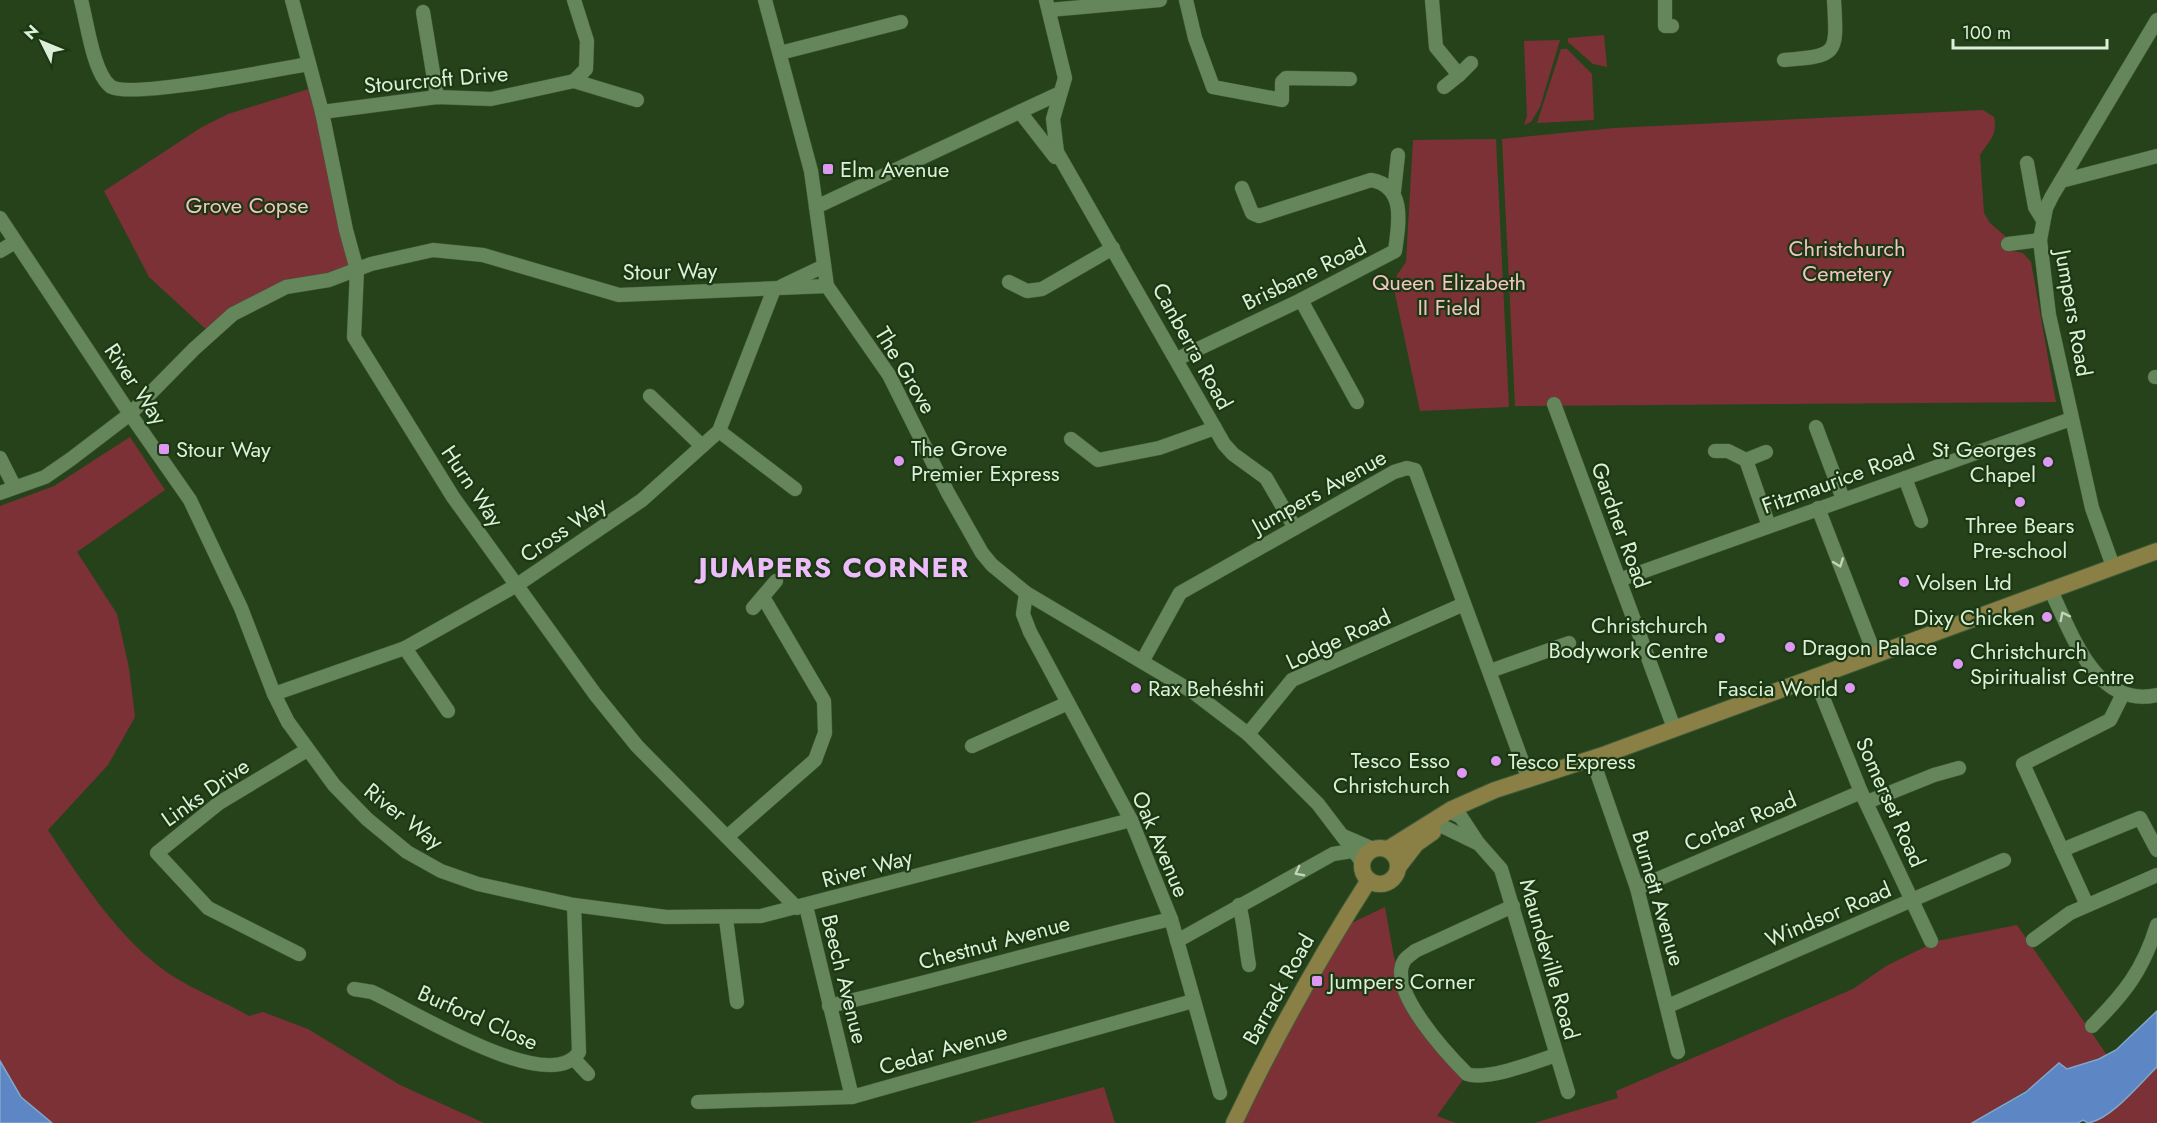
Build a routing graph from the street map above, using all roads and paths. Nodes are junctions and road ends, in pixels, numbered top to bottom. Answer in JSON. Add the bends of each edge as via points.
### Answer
{"nodes":[{"id":1,"x":81,"y":0,"type":"edge"},
{"id":2,"x":292,"y":0,"type":"edge"},
{"id":3,"x":574,"y":0,"type":"edge"},
{"id":4,"x":765,"y":0,"type":"edge"},
{"id":5,"x":1161,"y":0,"type":"edge"},
{"id":6,"x":1186,"y":0,"type":"edge"},
{"id":7,"x":1432,"y":0,"type":"edge"},
{"id":8,"x":1665,"y":0,"type":"edge"},
{"id":9,"x":1834,"y":0,"type":"edge"},
{"id":10,"x":1048,"y":5,"type":"edge"},
{"id":11,"x":423,"y":12,"type":"dead end"},
{"id":12,"x":2157,"y":20,"type":"edge"},
{"id":13,"x":901,"y":22,"type":"dead end"},
{"id":14,"x":1664,"y":27,"type":"dead end"},
{"id":15,"x":780,"y":53,"type":"junction"},
{"id":16,"x":1784,"y":60,"type":"dead end"},
{"id":17,"x":1471,"y":63,"type":"dead end"},
{"id":18,"x":309,"y":64,"type":"junction"},
{"id":19,"x":1460,"y":75,"type":"junction"},
{"id":20,"x":1350,"y":78,"type":"dead end"},
{"id":21,"x":574,"y":81,"type":"junction"},
{"id":22,"x":1444,"y":87,"type":"dead end"},
{"id":23,"x":1060,"y":93,"type":"junction"},
{"id":24,"x":437,"y":98,"type":"junction"},
{"id":25,"x":637,"y":100,"type":"dead end"},
{"id":26,"x":322,"y":112,"type":"junction"},
{"id":27,"x":1020,"y":112,"type":"junction"},
{"id":28,"x":1398,"y":155,"type":"dead end"},
{"id":29,"x":2157,"y":156,"type":"edge"},
{"id":30,"x":2027,"y":163,"type":"dead end"},
{"id":31,"x":1067,"y":173,"type":"junction"},
{"id":32,"x":2061,"y":181,"type":"junction"},
{"id":33,"x":1242,"y":188,"type":"dead end"},
{"id":34,"x":1394,"y":191,"type":"junction"},
{"id":35,"x":816,"y":207,"type":"junction"},
{"id":36,"x":0,"y":218,"type":"edge"},
{"id":37,"x":2043,"y":220,"type":"junction"},
{"id":38,"x":2040,"y":240,"type":"junction"},
{"id":39,"x":15,"y":242,"type":"junction"},
{"id":40,"x":2008,"y":244,"type":"dead end"},
{"id":41,"x":1113,"y":248,"type":"junction"},
{"id":42,"x":0,"y":251,"type":"edge"},
{"id":43,"x":825,"y":266,"type":"junction"},
{"id":44,"x":357,"y":270,"type":"junction"},
{"id":45,"x":1009,"y":282,"type":"dead end"},
{"id":46,"x":827,"y":286,"type":"junction"},
{"id":47,"x":774,"y":289,"type":"junction"},
{"id":48,"x":1301,"y":300,"type":"junction"},
{"id":49,"x":1177,"y":359,"type":"junction"},
{"id":50,"x":650,"y":396,"type":"dead end"},
{"id":51,"x":1357,"y":402,"type":"dead end"},
{"id":52,"x":1554,"y":404,"type":"dead end"},
{"id":53,"x":130,"y":414,"type":"junction"},
{"id":54,"x":2071,"y":419,"type":"junction"},
{"id":55,"x":1816,"y":427,"type":"dead end"},
{"id":56,"x":1215,"y":428,"type":"junction"},
{"id":57,"x":719,"y":431,"type":"junction"},
{"id":58,"x":1071,"y":439,"type":"dead end"},
{"id":59,"x":702,"y":446,"type":"junction"},
{"id":60,"x":1715,"y":452,"type":"dead end"},
{"id":61,"x":1766,"y":452,"type":"dead end"},
{"id":62,"x":0,"y":458,"type":"edge"},
{"id":63,"x":1746,"y":460,"type":"junction"},
{"id":64,"x":1905,"y":478,"type":"junction"},
{"id":65,"x":14,"y":486,"type":"junction"},
{"id":66,"x":795,"y":489,"type":"dead end"},
{"id":67,"x":0,"y":493,"type":"edge"},
{"id":68,"x":1843,"y":500,"type":"junction"},
{"id":69,"x":1818,"y":508,"type":"junction"},
{"id":70,"x":1921,"y":521,"type":"dead end"},
{"id":71,"x":1770,"y":526,"type":"junction"},
{"id":72,"x":1295,"y":528,"type":"junction"},
{"id":73,"x":2157,"y":550,"type":"edge"},
{"id":74,"x":2114,"y":566,"type":"junction"},
{"id":75,"x":1619,"y":580,"type":"junction"},
{"id":76,"x":776,"y":581,"type":"dead end"},
{"id":77,"x":517,"y":585,"type":"junction"},
{"id":78,"x":2050,"y":590,"type":"junction"},
{"id":79,"x":1026,"y":593,"type":"junction"},
{"id":80,"x":1044,"y":604,"type":"junction"},
{"id":81,"x":1464,"y":604,"type":"junction"},
{"id":82,"x":1028,"y":625,"type":"junction"},
{"id":83,"x":1569,"y":643,"type":"dead end"},
{"id":84,"x":405,"y":648,"type":"junction"},
{"id":85,"x":1875,"y":655,"type":"junction"},
{"id":86,"x":1143,"y":660,"type":"junction"},
{"id":87,"x":1490,"y":671,"type":"junction"},
{"id":88,"x":1815,"y":678,"type":"junction"},
{"id":89,"x":274,"y":694,"type":"junction"},
{"id":90,"x":2123,"y":694,"type":"junction"},
{"id":91,"x":2157,"y":695,"type":"edge"},
{"id":92,"x":1068,"y":703,"type":"junction"},
{"id":93,"x":448,"y":711,"type":"dead end"},
{"id":94,"x":1674,"y":728,"type":"junction"},
{"id":95,"x":1248,"y":734,"type":"junction"},
{"id":96,"x":972,"y":746,"type":"dead end"},
{"id":97,"x":308,"y":750,"type":"junction"},
{"id":98,"x":1592,"y":759,"type":"junction"},
{"id":99,"x":1959,"y":768,"type":"dead end"},
{"id":100,"x":1529,"y":780,"type":"junction"},
{"id":101,"x":1864,"y":797,"type":"junction"},
{"id":102,"x":1451,"y":818,"type":"junction"},
{"id":103,"x":1131,"y":820,"type":"junction"},
{"id":104,"x":1343,"y":836,"type":"junction"},
{"id":105,"x":727,"y":837,"type":"junction"},
{"id":106,"x":1474,"y":841,"type":"junction"},
{"id":107,"x":1381,"y":849,"type":"junction"},
{"id":108,"x":2062,"y":850,"type":"junction"},
{"id":109,"x":2157,"y":850,"type":"edge"},
{"id":110,"x":1357,"y":857,"type":"junction"},
{"id":111,"x":2004,"y":860,"type":"dead end"},
{"id":112,"x":1399,"y":866,"type":"junction"},
{"id":113,"x":2157,"y":875,"type":"edge"},
{"id":114,"x":1369,"y":880,"type":"junction"},
{"id":115,"x":1637,"y":888,"type":"junction"},
{"id":116,"x":1912,"y":901,"type":"junction"},
{"id":117,"x":574,"y":905,"type":"junction"},
{"id":118,"x":2086,"y":905,"type":"junction"},
{"id":119,"x":1239,"y":906,"type":"junction"},
{"id":120,"x":1513,"y":906,"type":"junction"},
{"id":121,"x":801,"y":907,"type":"junction"},
{"id":122,"x":726,"y":919,"type":"junction"},
{"id":123,"x":1171,"y":919,"type":"junction"},
{"id":124,"x":2157,"y":925,"type":"edge"},
{"id":125,"x":2033,"y":940,"type":"dead end"},
{"id":126,"x":1177,"y":941,"type":"junction"},
{"id":127,"x":1931,"y":941,"type":"dead end"},
{"id":128,"x":299,"y":954,"type":"dead end"},
{"id":129,"x":1249,"y":965,"type":"dead end"},
{"id":130,"x":354,"y":989,"type":"dead end"},
{"id":131,"x":1193,"y":1001,"type":"junction"},
{"id":132,"x":737,"y":1002,"type":"dead end"},
{"id":133,"x":830,"y":1006,"type":"junction"},
{"id":134,"x":1668,"y":1006,"type":"junction"},
{"id":135,"x":2092,"y":1026,"type":"dead end"},
{"id":136,"x":1678,"y":1052,"type":"dead end"},
{"id":137,"x":1556,"y":1055,"type":"junction"},
{"id":138,"x":574,"y":1059,"type":"junction"},
{"id":139,"x":588,"y":1074,"type":"dead end"},
{"id":140,"x":1568,"y":1092,"type":"dead end"},
{"id":141,"x":1220,"y":1093,"type":"dead end"},
{"id":142,"x":852,"y":1097,"type":"junction"},
{"id":143,"x":698,"y":1102,"type":"dead end"},
{"id":144,"x":1234,"y":1123,"type":"edge"}],
"edges":[{"from":1,"to":18,"type":"street","via":[[100,72],[117,90],[168,87]]},
{"from":2,"to":18,"type":"street","name":"Hurn Way"},
{"from":3,"to":21,"type":"street","via":[[587,41],[586,69]]},
{"from":4,"to":15,"type":"street","name":"The Grove"},
{"from":5,"to":10,"type":"street"},
{"from":6,"to":20,"type":"street","via":[[1213,87],[1281,100],[1282,82],[1286,78]]},
{"from":7,"to":19,"type":"street","via":[[1436,47]]},
{"from":8,"to":14,"type":"street"},
{"from":9,"to":16,"type":"street","via":[[1835,43],[1831,51],[1819,57]]},
{"from":10,"to":23,"type":"street","name":"Canberra Road","via":[[1065,78]]},
{"from":11,"to":24,"type":"street"},
{"from":12,"to":32,"type":"street","name":"Jumpers Road"},
{"from":13,"to":15,"type":"street"},
{"from":15,"to":35,"type":"street","name":"The Grove","via":[[811,171]]},
{"from":17,"to":19,"type":"street"},
{"from":18,"to":26,"type":"street","name":"Hurn Way"},
{"from":19,"to":22,"type":"street"},
{"from":21,"to":24,"type":"street","name":"Stourcroft Drive","via":[[491,99]]},
{"from":21,"to":25,"type":"street"},
{"from":23,"to":27,"type":"street"},
{"from":23,"to":31,"type":"street","name":"Canberra Road","via":[[1053,135]]},
{"from":24,"to":26,"type":"street","name":"Stourcroft Drive"},
{"from":26,"to":44,"type":"street","name":"Hurn Way"},
{"from":27,"to":31,"type":"street","name":"Canberra Road"},
{"from":27,"to":35,"type":"street"},
{"from":28,"to":34,"type":"street","name":"Brisbane Road"},
{"from":29,"to":32,"type":"street"},
{"from":30,"to":37,"type":"street","via":[[2035,207]]},
{"from":31,"to":41,"type":"street","name":"Canberra Road"},
{"from":32,"to":37,"type":"street","name":"Jumpers Road"},
{"from":33,"to":34,"type":"street","via":[[1254,216],[1371,180]]},
{"from":34,"to":48,"type":"street","name":"Brisbane Road","via":[[1395,250]]},
{"from":35,"to":43,"type":"street","name":"The Grove"},
{"from":36,"to":39,"type":"street","name":"River Way"},
{"from":37,"to":38,"type":"street","name":"Jumpers Road"},
{"from":38,"to":40,"type":"street"},
{"from":38,"to":54,"type":"street","name":"Jumpers Road","via":[[2049,315]]},
{"from":39,"to":42,"type":"street"},
{"from":39,"to":53,"type":"street","name":"River Way"},
{"from":41,"to":45,"type":"street","via":[[1042,289],[1027,291]]},
{"from":41,"to":49,"type":"street","name":"Canberra Road"},
{"from":43,"to":46,"type":"street","name":"The Grove"},
{"from":43,"to":47,"type":"street","name":"Stour Way"},
{"from":44,"to":47,"type":"street","name":"Stour Way","via":[[433,250],[483,255],[619,295]]},
{"from":44,"to":53,"type":"street","name":"Stour Way","via":[[329,280],[286,287],[233,314]]},
{"from":44,"to":77,"type":"street","name":"Hurn Way","via":[[354,337],[453,497]]},
{"from":46,"to":47,"type":"street","name":"Stour Way"},
{"from":46,"to":79,"type":"street","name":"The Grove","via":[[889,375],[982,553]]},
{"from":47,"to":57,"type":"street","name":"Cross Way"},
{"from":48,"to":49,"type":"street","name":"Brisbane Road"},
{"from":48,"to":51,"type":"street"},
{"from":49,"to":56,"type":"street","name":"Canberra Road"},
{"from":50,"to":59,"type":"street"},
{"from":52,"to":75,"type":"street","name":"Gardner Road"},
{"from":53,"to":65,"type":"street","name":"Stour Way","via":[[45,477]]},
{"from":53,"to":89,"type":"street","name":"River Way","via":[[190,500],[241,608]]},
{"from":54,"to":64,"type":"street","name":"Fitzmaurice Road"},
{"from":54,"to":74,"type":"street","name":"Jumpers Road","via":[[2092,508]]},
{"from":55,"to":68,"type":"street"},
{"from":56,"to":58,"type":"street","via":[[1097,465]]},
{"from":56,"to":72,"type":"street","name":"Canberra Road","via":[[1233,454],[1266,478]]},
{"from":57,"to":59,"type":"street","name":"Cross Way"},
{"from":57,"to":66,"type":"street"},
{"from":59,"to":77,"type":"street","name":"Cross Way","via":[[642,500]]},
{"from":60,"to":63,"type":"street","via":[[1728,451]]},
{"from":61,"to":63,"type":"street"},
{"from":62,"to":65,"type":"street"},
{"from":63,"to":71,"type":"street"},
{"from":64,"to":68,"type":"street","name":"Fitzmaurice Road"},
{"from":64,"to":70,"type":"street"},
{"from":65,"to":67,"type":"street","name":"Stour Way"},
{"from":68,"to":69,"type":"street","name":"Fitzmaurice Road"},
{"from":69,"to":71,"type":"street","name":"Fitzmaurice Road"},
{"from":69,"to":85,"type":"street","one_way":true},
{"from":71,"to":75,"type":"street","name":"Fitzmaurice Road"},
{"from":72,"to":81,"type":"street","name":"Jumpers Avenue","via":[[1394,472],[1415,470]]},
{"from":72,"to":86,"type":"street","name":"Jumpers Avenue","via":[[1180,592]]},
{"from":73,"to":74,"type":"main road"},
{"from":74,"to":78,"type":"main road"},
{"from":75,"to":94,"type":"street","name":"Gardner Road"},
{"from":76,"to":105,"type":"street","via":[[758,603],[824,701],[825,733],[815,760]]},
{"from":77,"to":84,"type":"street","name":"Cross Way"},
{"from":77,"to":105,"type":"street","name":"Hurn Way","via":[[637,746]]},
{"from":78,"to":85,"type":"main road"},
{"from":90,"to":78,"type":"street","one_way":true,"via":[[2088,665]]},
{"from":79,"to":80,"type":"street","name":"The Grove"},
{"from":79,"to":82,"type":"street","name":"Oak Avenue","via":[[1023,614]]},
{"from":80,"to":82,"type":"street"},
{"from":80,"to":86,"type":"street","name":"The Grove"},
{"from":81,"to":87,"type":"street","name":"Jumpers Avenue"},
{"from":81,"to":95,"type":"street","name":"Lodge Road","via":[[1292,680]]},
{"from":82,"to":92,"type":"street","name":"Oak Avenue"},
{"from":83,"to":87,"type":"street"},
{"from":84,"to":89,"type":"street","name":"Cross Way"},
{"from":84,"to":93,"type":"street"},
{"from":85,"to":88,"type":"main road"},
{"from":86,"to":95,"type":"street","name":"The Grove"},
{"from":87,"to":100,"type":"street","name":"Jumpers Avenue"},
{"from":88,"to":94,"type":"main road"},
{"from":88,"to":101,"type":"street","name":"Somerset Road"},
{"from":89,"to":97,"type":"street","name":"River Way"},
{"from":90,"to":91,"type":"street"},
{"from":90,"to":108,"type":"street","via":[[2110,720],[2023,764]]},
{"from":92,"to":96,"type":"street"},
{"from":92,"to":103,"type":"street","name":"Oak Avenue"},
{"from":94,"to":98,"type":"main road"},
{"from":95,"to":104,"type":"street","name":"The Grove","via":[[1318,804]]},
{"from":97,"to":117,"type":"street","name":"River Way","via":[[334,785],[407,852],[441,871],[478,884]]},
{"from":97,"to":128,"type":"street","name":"Links Drive","via":[[219,802],[157,853],[208,908]]},
{"from":98,"to":100,"type":"main road"},
{"from":98,"to":115,"type":"street","name":"Burnett Avenue"},
{"from":99,"to":101,"type":"street","name":"Corbar Road"},
{"from":100,"to":102,"type":"main road"},
{"from":101,"to":115,"type":"street","name":"Corbar Road"},
{"from":101,"to":116,"type":"street","name":"Somerset Road"},
{"from":102,"to":106,"type":"street","name":"Maundeville Road"},
{"from":102,"to":106,"type":"street","name":"Maundeville Road"},
{"from":102,"to":107,"type":"main road"},
{"from":102,"to":112,"type":"main road","via":[[1416,844]]},
{"from":103,"to":121,"type":"street","name":"River Way"},
{"from":103,"to":123,"type":"street","name":"Oak Avenue"},
{"from":104,"to":107,"type":"street","name":"The Grove"},
{"from":104,"to":110,"type":"street","name":"The Grove"},
{"from":105,"to":121,"type":"street","name":"Hurn Way"},
{"from":106,"to":120,"type":"street","name":"Maundeville Road","via":[[1501,869]]},
{"from":107,"to":110,"type":"main road"},
{"from":107,"to":112,"type":"main road","via":[[1396,856]]},
{"from":108,"to":109,"type":"street","via":[[2140,818]]},
{"from":108,"to":118,"type":"street"},
{"from":110,"to":114,"type":"main road"},
{"from":110,"to":119,"type":"street","one_way":true,"via":[[1333,854]]},
{"from":111,"to":116,"type":"street","name":"Windsor Road"},
{"from":112,"to":114,"type":"main road","via":[[1398,873],[1388,882]]},
{"from":113,"to":118,"type":"street"},
{"from":114,"to":144,"type":"main road","name":"Barrack Road","via":[[1263,1061]]},
{"from":115,"to":134,"type":"street","name":"Burnett Avenue"},
{"from":116,"to":127,"type":"street","name":"Somerset Road"},
{"from":116,"to":134,"type":"street","name":"Windsor Road"},
{"from":117,"to":122,"type":"street","name":"River Way","via":[[666,917]]},
{"from":117,"to":138,"type":"street","via":[[579,1052]]},
{"from":118,"to":125,"type":"street"},
{"from":119,"to":126,"type":"street"},
{"from":119,"to":129,"type":"street","via":[[1246,926],[1244,941]]},
{"from":120,"to":137,"type":"street","name":"Maundeville Road"},
{"from":120,"to":137,"type":"street","via":[[1415,951],[1405,960],[1405,986],[1419,1017],[1467,1074],[1501,1071]]},
{"from":121,"to":122,"type":"street","name":"River Way"},
{"from":121,"to":133,"type":"street","name":"Beech Avenue"},
{"from":122,"to":132,"type":"street"},
{"from":123,"to":126,"type":"street","name":"Oak Avenue"},
{"from":123,"to":133,"type":"street","name":"Chestnut Avenue"},
{"from":124,"to":135,"type":"street","via":[[2132,982]]},
{"from":126,"to":131,"type":"street","name":"Oak Avenue"},
{"from":130,"to":138,"type":"street","name":"Burford Close","via":[[372,992],[511,1059],[549,1067]]},
{"from":131,"to":141,"type":"street","name":"Oak Avenue"},
{"from":131,"to":142,"type":"street","name":"Cedar Avenue"},
{"from":133,"to":142,"type":"street","name":"Beech Avenue"},
{"from":134,"to":136,"type":"street","name":"Burnett Avenue"},
{"from":137,"to":140,"type":"street","name":"Maundeville Road"},
{"from":138,"to":139,"type":"street"},
{"from":142,"to":143,"type":"street","name":"Cedar Avenue"}]}
